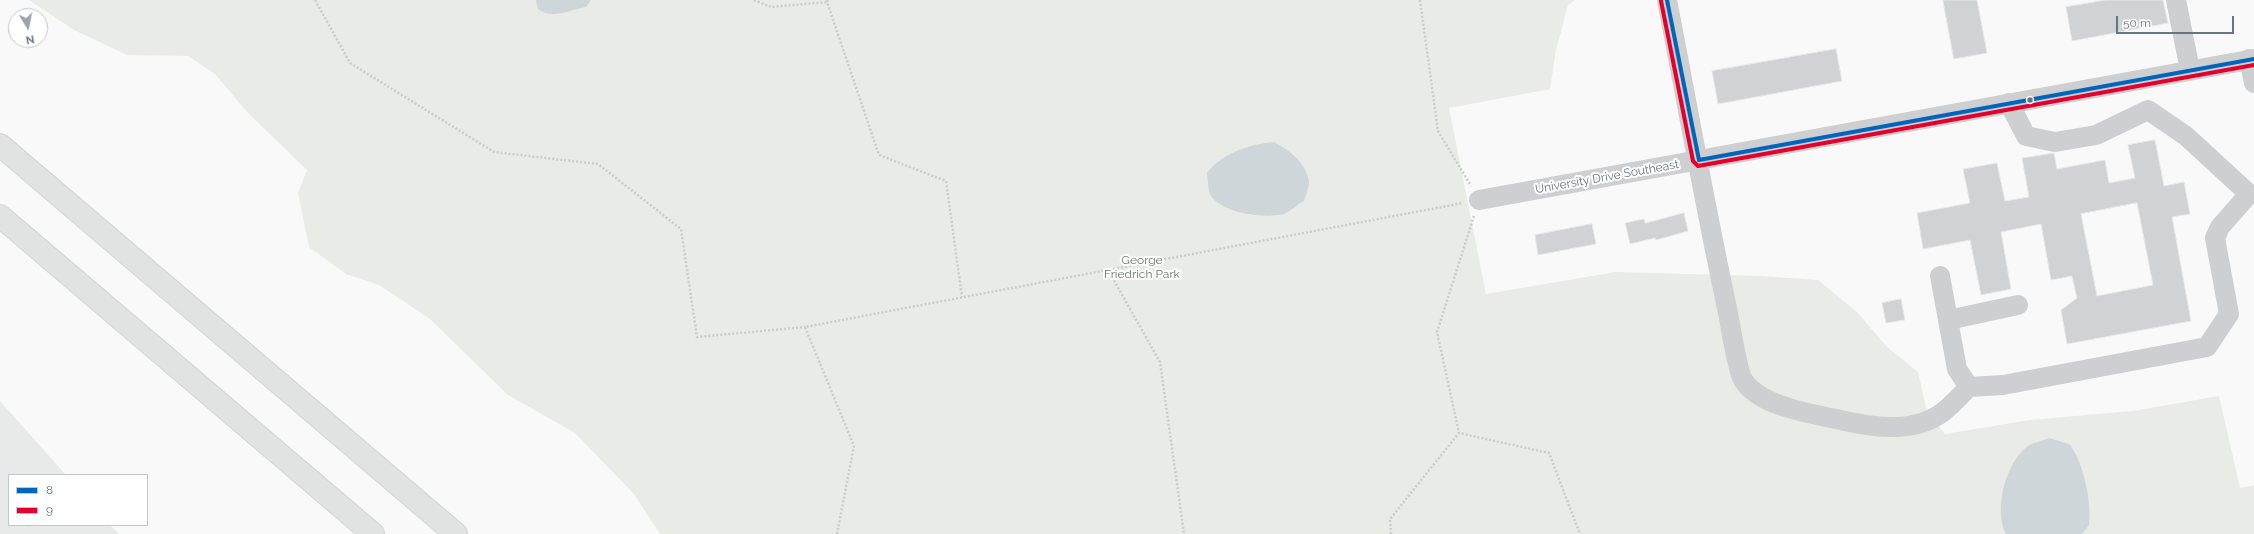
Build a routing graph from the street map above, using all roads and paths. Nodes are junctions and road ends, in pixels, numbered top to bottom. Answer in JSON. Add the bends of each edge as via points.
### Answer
{"nodes":[{"id":1,"x":315,"y":0,"type":"edge"},
{"id":2,"x":754,"y":0,"type":"edge"},
{"id":3,"x":1420,"y":0,"type":"edge"},
{"id":4,"x":1667,"y":0,"type":"edge"},
{"id":5,"x":2176,"y":0,"type":"edge"},
{"id":6,"x":828,"y":1,"type":"edge"},
{"id":7,"x":2252,"y":59,"type":"edge"},
{"id":8,"x":2190,"y":70,"type":"junction"},
{"id":9,"x":2142,"y":79,"type":"junction"},
{"id":10,"x":2254,"y":83,"type":"edge"},
{"id":11,"x":2009,"y":103,"type":"junction"},
{"id":12,"x":2148,"y":110,"type":"junction"},
{"id":13,"x":0,"y":145,"type":"edge"},
{"id":14,"x":1699,"y":160,"type":"junction"},
{"id":15,"x":2252,"y":198,"type":"edge"},
{"id":16,"x":1479,"y":200,"type":"junction"},
{"id":17,"x":0,"y":216,"type":"edge"},
{"id":18,"x":1108,"y":270,"type":"junction"},
{"id":19,"x":1940,"y":276,"type":"dead end"},
{"id":20,"x":962,"y":297,"type":"junction"},
{"id":21,"x":2018,"y":305,"type":"dead end"},
{"id":22,"x":1948,"y":320,"type":"junction"},
{"id":23,"x":805,"y":327,"type":"junction"},
{"id":24,"x":1969,"y":387,"type":"junction"},
{"id":25,"x":1459,"y":433,"type":"junction"},
{"id":26,"x":373,"y":534,"type":"edge"},
{"id":27,"x":456,"y":534,"type":"edge"},
{"id":28,"x":837,"y":534,"type":"edge"},
{"id":29,"x":1184,"y":534,"type":"edge"},
{"id":30,"x":1391,"y":534,"type":"edge"},
{"id":31,"x":1580,"y":534,"type":"edge"}],
"edges":[{"from":1,"to":23,"type":"path","via":[[350,63],[494,152],[598,164],[681,229],[697,337]]},
{"from":2,"to":6,"type":"path","via":[[770,6]]},
{"from":3,"to":16,"type":"path","via":[[1438,131]]},
{"from":4,"to":14,"type":"street"},
{"from":5,"to":8,"type":"street"},
{"from":6,"to":20,"type":"path","via":[[879,155],[946,181]]},
{"from":7,"to":8,"type":"street","name":"University Drive Southeast"},
{"from":7,"to":10,"type":"street"},
{"from":8,"to":9,"type":"street","name":"University Drive Southeast"},
{"from":9,"to":11,"type":"street","name":"University Drive Southeast"},
{"from":9,"to":12,"type":"street"},
{"from":11,"to":12,"type":"street","via":[[2026,136],[2055,142],[2096,135]]},
{"from":11,"to":14,"type":"street","name":"University Drive Southeast"},
{"from":12,"to":15,"type":"street","via":[[2186,136]]},
{"from":13,"to":27,"type":"highway"},
{"from":14,"to":16,"type":"street","name":"University Drive Southeast"},
{"from":14,"to":24,"type":"street","via":[[1715,254],[1742,379],[1752,389],[1764,398],[1798,411],[1865,426],[1899,428],[1927,420],[1943,412]]},
{"from":15,"to":24,"type":"street","via":[[2220,227],[2215,238],[2229,314],[2207,347],[2003,385]]},
{"from":16,"to":18,"type":"path"},
{"from":16,"to":25,"type":"path","via":[[1437,332]]},
{"from":17,"to":26,"type":"highway"},
{"from":18,"to":20,"type":"path"},
{"from":18,"to":29,"type":"path","via":[[1160,362]]},
{"from":19,"to":22,"type":"street"},
{"from":20,"to":23,"type":"path"},
{"from":21,"to":22,"type":"street"},
{"from":22,"to":24,"type":"street","via":[[1957,369]]},
{"from":23,"to":28,"type":"path","via":[[854,446]]},
{"from":25,"to":30,"type":"path","via":[[1390,519]]},
{"from":25,"to":31,"type":"path","via":[[1549,453]]}]}
